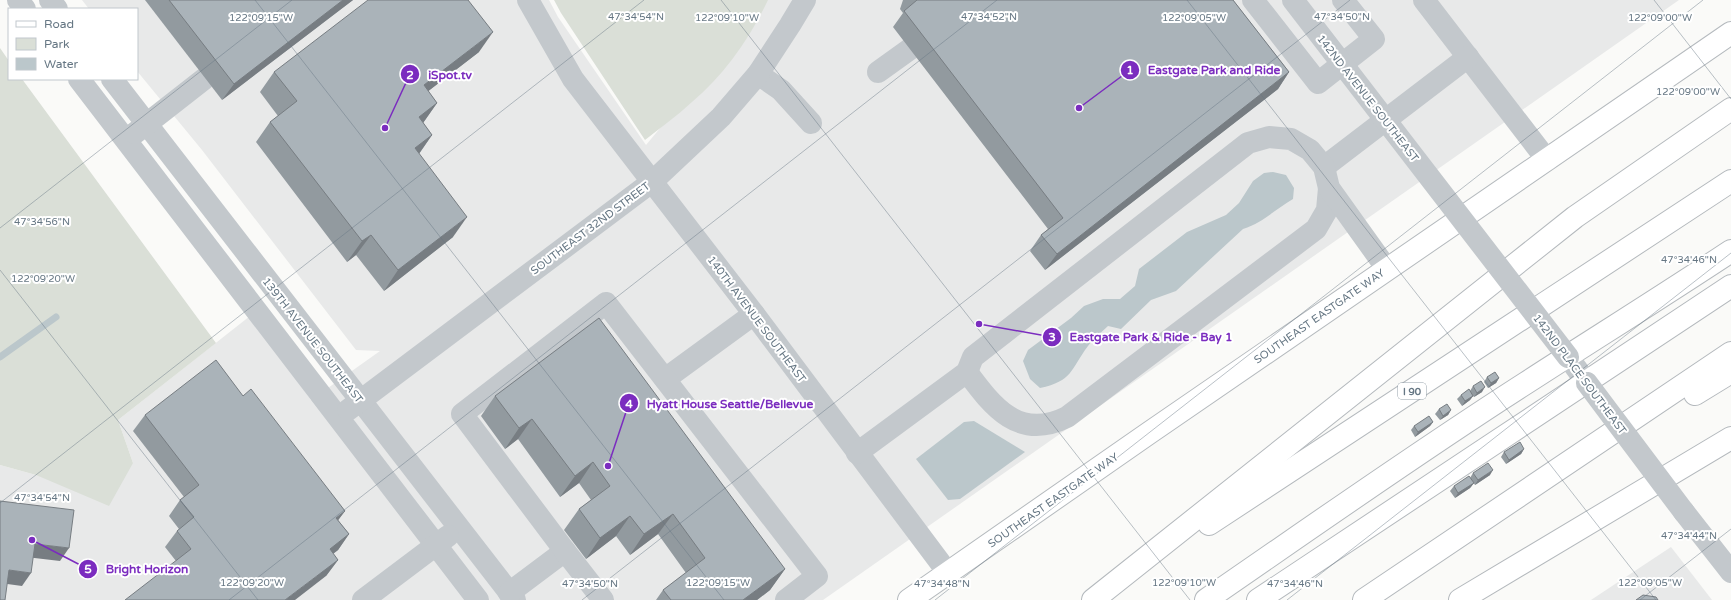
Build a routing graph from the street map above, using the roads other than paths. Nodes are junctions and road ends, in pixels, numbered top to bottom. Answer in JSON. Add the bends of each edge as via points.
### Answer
{"nodes":[{"id":1,"x":18,"y":0,"type":"edge"},
{"id":2,"x":50,"y":0,"type":"edge"},
{"id":3,"x":528,"y":0,"type":"edge"},
{"id":4,"x":805,"y":0,"type":"edge"},
{"id":5,"x":1253,"y":0,"type":"edge"},
{"id":6,"x":1293,"y":0,"type":"edge"},
{"id":7,"x":1343,"y":0,"type":"edge"},
{"id":8,"x":1424,"y":0,"type":"edge"},
{"id":9,"x":24,"y":8,"type":"edge"},
{"id":10,"x":56,"y":8,"type":"edge"},
{"id":11,"x":1731,"y":33,"type":"edge"},
{"id":12,"x":910,"y":49,"type":"dead end"},
{"id":13,"x":1468,"y":57,"type":"junction"},
{"id":14,"x":878,"y":72,"type":"dead end"},
{"id":15,"x":758,"y":74,"type":"junction"},
{"id":16,"x":204,"y":79,"type":"dead end"},
{"id":17,"x":80,"y":80,"type":"edge"},
{"id":18,"x":113,"y":80,"type":"edge"},
{"id":19,"x":1731,"y":109,"type":"edge"},
{"id":20,"x":811,"y":123,"type":"dead end"},
{"id":21,"x":146,"y":124,"type":"junction"},
{"id":22,"x":126,"y":139,"type":"junction"},
{"id":23,"x":1547,"y":160,"type":"junction"},
{"id":24,"x":1324,"y":167,"type":"junction"},
{"id":25,"x":1429,"y":177,"type":"joint"},
{"id":26,"x":653,"y":181,"type":"junction"},
{"id":27,"x":1731,"y":181,"type":"edge"},
{"id":28,"x":1330,"y":188,"type":"junction"},
{"id":29,"x":1731,"y":251,"type":"edge"},
{"id":30,"x":1387,"y":269,"type":"junction"},
{"id":31,"x":1731,"y":286,"type":"edge"},
{"id":32,"x":754,"y":314,"type":"junction"},
{"id":33,"x":1731,"y":353,"type":"edge"},
{"id":34,"x":1568,"y":357,"type":"junction"},
{"id":35,"x":967,"y":372,"type":"junction"},
{"id":36,"x":1731,"y":372,"type":"edge"},
{"id":37,"x":665,"y":379,"type":"junction"},
{"id":38,"x":1587,"y":383,"type":"junction"},
{"id":39,"x":360,"y":401,"type":"junction"},
{"id":40,"x":337,"y":418,"type":"junction"},
{"id":41,"x":1731,"y":438,"type":"edge"},
{"id":42,"x":857,"y":454,"type":"junction"},
{"id":43,"x":459,"y":528,"type":"junction"},
{"id":44,"x":436,"y":545,"type":"junction"},
{"id":45,"x":564,"y":551,"type":"junction"},
{"id":46,"x":1421,"y":561,"type":"junction"},
{"id":47,"x":1731,"y":572,"type":"edge"},
{"id":48,"x":948,"y":573,"type":"junction"},
{"id":49,"x":512,"y":596,"type":"edge"},
{"id":50,"x":362,"y":600,"type":"edge"},
{"id":51,"x":478,"y":600,"type":"edge"},
{"id":52,"x":603,"y":600,"type":"edge"},
{"id":53,"x":786,"y":600,"type":"edge"},
{"id":54,"x":909,"y":600,"type":"edge"},
{"id":55,"x":1093,"y":600,"type":"edge"},
{"id":56,"x":1206,"y":600,"type":"edge"},
{"id":57,"x":1258,"y":600,"type":"edge"},
{"id":58,"x":1364,"y":600,"type":"edge"},
{"id":59,"x":1460,"y":600,"type":"edge"}],
"edges":[{"from":1,"to":9,"type":"street"},
{"from":2,"to":10,"type":"street"},
{"from":3,"to":26,"type":"street","name":"140TH AVENUE SOUTHEAST","via":[[573,78]]},
{"from":4,"to":15,"type":"street","name":"SOUTHEAST 32ND STREET"},
{"from":5,"to":7,"type":"street","via":[[1318,83],[1374,39]]},
{"from":6,"to":25,"type":"street","name":"142ND AVENUE SOUTHEAST","bridge":true},
{"from":8,"to":13,"type":"street"},
{"from":11,"to":23,"type":"main road","name":"SOUTHEAST EASTGATE WAY"},
{"from":12,"to":14,"type":"street"},
{"from":13,"to":23,"type":"street"},
{"from":13,"to":24,"type":"street"},
{"from":15,"to":20,"type":"street","via":[[781,90]]},
{"from":15,"to":26,"type":"street","name":"SOUTHEAST 32ND STREET","via":[[721,117]]},
{"from":16,"to":21,"type":"street"},
{"from":17,"to":22,"type":"street"},
{"from":18,"to":21,"type":"street","name":"139TH AVENUE SOUTHEAST"},
{"from":19,"to":55,"type":"main road","via":[[1575,217]]},
{"from":21,"to":22,"type":"street"},
{"from":21,"to":39,"type":"street","name":"139TH AVENUE SOUTHEAST"},
{"from":22,"to":40,"type":"street"},
{"from":23,"to":30,"type":"main road","name":"SOUTHEAST EASTGATE WAY"},
{"from":24,"to":28,"type":"street"},
{"from":24,"to":35,"type":"street","via":[[1310,150],[1291,139],[1269,137],[1248,143],[973,357]]},
{"from":25,"to":34,"type":"street","name":"142ND PLACE SOUTHEAST","bridge":true},
{"from":26,"to":32,"type":"street","name":"140TH AVENUE SOUTHEAST"},
{"from":26,"to":39,"type":"street","name":"SOUTHEAST 32ND STREET"},
{"from":27,"to":55,"type":"main road","number":"I 90"},
{"from":28,"to":30,"type":"street"},
{"from":28,"to":35,"type":"street","via":[[1327,210],[1316,229],[1067,417],[1043,425],[1018,422],[1007,417],[985,396]]},
{"from":29,"to":34,"type":"main road"},
{"from":30,"to":48,"type":"main road","name":"SOUTHEAST EASTGATE WAY"},
{"from":31,"to":38,"type":"main road"},
{"from":32,"to":37,"type":"street"},
{"from":32,"to":42,"type":"street","name":"140TH AVENUE SOUTHEAST"},
{"from":33,"to":46,"type":"main road"},
{"from":34,"to":38,"type":"street","name":"142ND PLACE SOUTHEAST"},
{"from":34,"to":56,"type":"main road","via":[[1405,463]]},
{"from":35,"to":42,"type":"street"},
{"from":36,"to":46,"type":"main road"},
{"from":37,"to":45,"type":"street","via":[[606,303],[462,414]]},
{"from":37,"to":53,"type":"street","via":[[816,576]]},
{"from":38,"to":47,"type":"street","name":"142ND PLACE SOUTHEAST","bridge":true},
{"from":38,"to":57,"type":"main road"},
{"from":39,"to":40,"type":"street","name":"SOUTHEAST 32ND STREET"},
{"from":39,"to":43,"type":"street","name":"139TH AVENUE SOUTHEAST"},
{"from":40,"to":44,"type":"street"},
{"from":41,"to":59,"type":"main road"},
{"from":42,"to":48,"type":"street","name":"140TH AVENUE SOUTHEAST"},
{"from":43,"to":44,"type":"street"},
{"from":43,"to":49,"type":"street","name":"139TH AVENUE SOUTHEAST"},
{"from":44,"to":50,"type":"street"},
{"from":44,"to":51,"type":"street"},
{"from":45,"to":49,"type":"street"},
{"from":45,"to":52,"type":"street"},
{"from":46,"to":58,"type":"main road"},
{"from":48,"to":54,"type":"main road","name":"SOUTHEAST EASTGATE WAY"}]}
